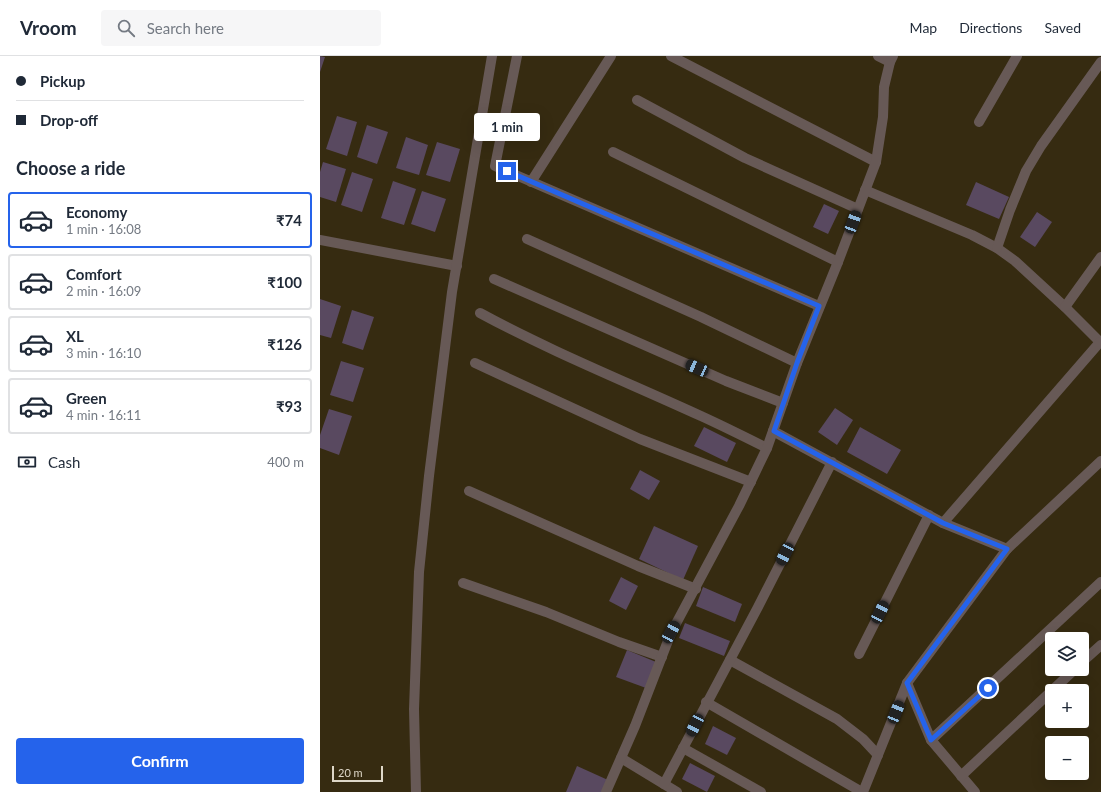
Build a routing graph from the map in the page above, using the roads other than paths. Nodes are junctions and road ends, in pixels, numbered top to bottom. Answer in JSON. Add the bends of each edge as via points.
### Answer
{"nodes":[{"id":1,"x":492,"y":56,"type":"edge"},
{"id":2,"x":517,"y":56,"type":"edge"},
{"id":3,"x":611,"y":56,"type":"edge"},
{"id":4,"x":672,"y":56,"type":"edge"},
{"id":5,"x":878,"y":56,"type":"edge"},
{"id":6,"x":1017,"y":56,"type":"edge"},
{"id":7,"x":892,"y":59,"type":"edge"},
{"id":8,"x":1101,"y":62,"type":"edge"},
{"id":9,"x":637,"y":100,"type":"dead end"},
{"id":10,"x":979,"y":122,"type":"dead end"},
{"id":11,"x":613,"y":152,"type":"dead end"},
{"id":12,"x":876,"y":162,"type":"junction"},
{"id":13,"x":532,"y":182,"type":"junction"},
{"id":14,"x":865,"y":190,"type":"junction"},
{"id":15,"x":858,"y":209,"type":"junction"},
{"id":16,"x":527,"y":239,"type":"dead end"},
{"id":17,"x":320,"y":240,"type":"edge"},
{"id":18,"x":997,"y":248,"type":"junction"},
{"id":19,"x":1101,"y":257,"type":"edge"},
{"id":20,"x":838,"y":262,"type":"junction"},
{"id":21,"x":457,"y":266,"type":"junction"},
{"id":22,"x":494,"y":279,"type":"dead end"},
{"id":23,"x":819,"y":306,"type":"junction"},
{"id":24,"x":1066,"y":307,"type":"junction"},
{"id":25,"x":480,"y":313,"type":"dead end"},
{"id":26,"x":1100,"y":342,"type":"edge"},
{"id":27,"x":475,"y":363,"type":"dead end"},
{"id":28,"x":797,"y":363,"type":"junction"},
{"id":29,"x":783,"y":403,"type":"junction"},
{"id":30,"x":774,"y":431,"type":"junction"},
{"id":31,"x":767,"y":448,"type":"junction"},
{"id":32,"x":1101,"y":461,"type":"edge"},
{"id":33,"x":832,"y":462,"type":"junction"},
{"id":34,"x":751,"y":482,"type":"junction"},
{"id":35,"x":469,"y":491,"type":"dead end"},
{"id":36,"x":929,"y":515,"type":"junction"},
{"id":37,"x":943,"y":523,"type":"junction"},
{"id":38,"x":1007,"y":549,"type":"junction"},
{"id":39,"x":1101,"y":582,"type":"edge"},
{"id":40,"x":463,"y":583,"type":"dead end"},
{"id":41,"x":696,"y":589,"type":"junction"},
{"id":42,"x":1101,"y":645,"type":"edge"},
{"id":43,"x":859,"y":654,"type":"dead end"},
{"id":44,"x":1089,"y":656,"type":"edge"},
{"id":45,"x":662,"y":657,"type":"junction"},
{"id":46,"x":730,"y":660,"type":"junction"},
{"id":47,"x":1068,"y":676,"type":"edge"},
{"id":48,"x":907,"y":683,"type":"junction"},
{"id":49,"x":706,"y":702,"type":"junction"},
{"id":50,"x":931,"y":740,"type":"junction"},
{"id":51,"x":683,"y":748,"type":"junction"},
{"id":52,"x":878,"y":755,"type":"junction"},
{"id":53,"x":621,"y":758,"type":"junction"},
{"id":54,"x":961,"y":776,"type":"junction"},
{"id":55,"x":664,"y":784,"type":"junction"},
{"id":56,"x":416,"y":792,"type":"edge"},
{"id":57,"x":606,"y":792,"type":"edge"},
{"id":58,"x":677,"y":792,"type":"edge"},
{"id":59,"x":761,"y":792,"type":"edge"},
{"id":60,"x":863,"y":792,"type":"edge"},
{"id":61,"x":975,"y":792,"type":"edge"}],
"edges":[{"from":1,"to":21,"type":"street"},
{"from":2,"to":13,"type":"street","via":[[495,166]]},
{"from":3,"to":13,"type":"street"},
{"from":4,"to":12,"type":"street"},
{"from":5,"to":7,"type":"street"},
{"from":6,"to":10,"type":"street"},
{"from":7,"to":12,"type":"street","via":[[884,87]]},
{"from":8,"to":18,"type":"street","via":[[1026,171]]},
{"from":9,"to":15,"type":"street","via":[[745,158]]},
{"from":11,"to":20,"type":"street"},
{"from":12,"to":14,"type":"street"},
{"from":13,"to":23,"type":"street"},
{"from":14,"to":15,"type":"street"},
{"from":14,"to":18,"type":"street"},
{"from":15,"to":20,"type":"street"},
{"from":16,"to":28,"type":"street"},
{"from":17,"to":21,"type":"street"},
{"from":18,"to":24,"type":"street"},
{"from":19,"to":24,"type":"street"},
{"from":20,"to":23,"type":"street"},
{"from":21,"to":56,"type":"street","via":[[449,312],[419,572],[414,709]]},
{"from":22,"to":29,"type":"street","via":[[726,381]]},
{"from":23,"to":28,"type":"street"},
{"from":24,"to":26,"type":"street"},
{"from":25,"to":31,"type":"street"},
{"from":26,"to":37,"type":"street"},
{"from":27,"to":34,"type":"street","via":[[640,439]]},
{"from":28,"to":29,"type":"street"},
{"from":29,"to":30,"type":"street"},
{"from":30,"to":31,"type":"street"},
{"from":30,"to":33,"type":"street"},
{"from":31,"to":34,"type":"street"},
{"from":32,"to":38,"type":"street"},
{"from":33,"to":36,"type":"street"},
{"from":33,"to":46,"type":"street"},
{"from":34,"to":41,"type":"street"},
{"from":35,"to":41,"type":"street"},
{"from":36,"to":37,"type":"street"},
{"from":36,"to":43,"type":"street"},
{"from":37,"to":38,"type":"street"},
{"from":38,"to":48,"type":"street"},
{"from":39,"to":50,"type":"street"},
{"from":40,"to":45,"type":"street"},
{"from":41,"to":45,"type":"street","via":[[671,632]]},
{"from":42,"to":44,"type":"street"},
{"from":45,"to":53,"type":"street"},
{"from":46,"to":49,"type":"street"},
{"from":46,"to":52,"type":"street","via":[[837,719],[863,739]]},
{"from":47,"to":54,"type":"street"},
{"from":48,"to":50,"type":"street"},
{"from":48,"to":52,"type":"street"},
{"from":49,"to":51,"type":"street"},
{"from":49,"to":60,"type":"street"},
{"from":50,"to":54,"type":"street"},
{"from":51,"to":55,"type":"street"},
{"from":51,"to":59,"type":"street"},
{"from":52,"to":60,"type":"street"},
{"from":53,"to":55,"type":"street"},
{"from":53,"to":57,"type":"street"},
{"from":54,"to":61,"type":"street"},
{"from":55,"to":58,"type":"street"}]}
